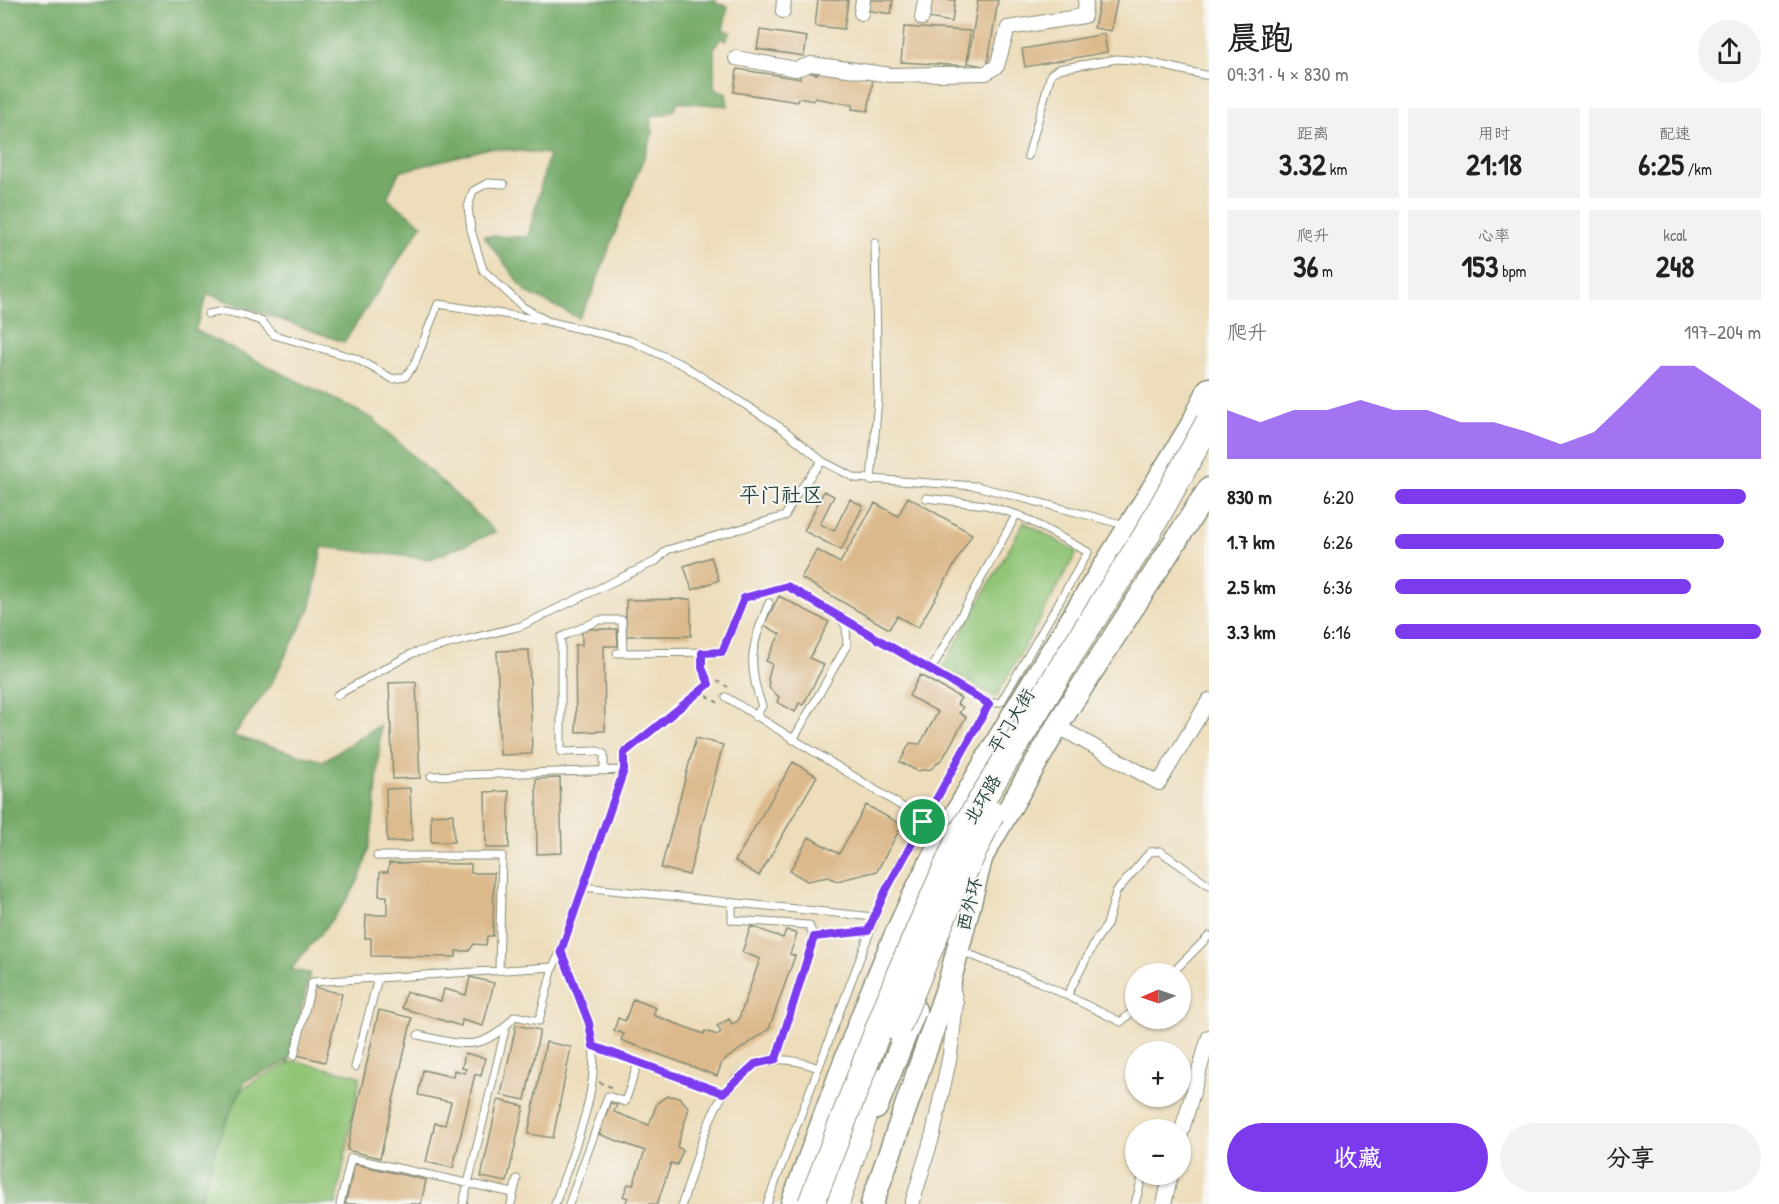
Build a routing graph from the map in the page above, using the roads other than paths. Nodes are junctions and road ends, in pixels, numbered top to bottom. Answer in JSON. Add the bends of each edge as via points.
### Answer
{"nodes":[{"id":1,"x":925,"y":0,"type":"edge"},
{"id":2,"x":1086,"y":0,"type":"edge"},
{"id":3,"x":922,"y":18,"type":"dead end"},
{"id":4,"x":736,"y":58,"type":"dead end"},
{"id":5,"x":1209,"y":76,"type":"edge"},
{"id":6,"x":1028,"y":156,"type":"dead end"},
{"id":7,"x":504,"y":184,"type":"dead end"},
{"id":8,"x":876,"y":242,"type":"dead end"},
{"id":9,"x":208,"y":314,"type":"dead end"},
{"id":10,"x":547,"y":321,"type":"junction"},
{"id":11,"x":1209,"y":389,"type":"edge"},
{"id":12,"x":1209,"y":422,"type":"edge"},
{"id":13,"x":1209,"y":459,"type":"edge"},
{"id":14,"x":822,"y":461,"type":"junction"},
{"id":15,"x":872,"y":481,"type":"junction"},
{"id":16,"x":1209,"y":489,"type":"edge"},
{"id":17,"x":926,"y":498,"type":"dead end"},
{"id":18,"x":1016,"y":514,"type":"junction"},
{"id":19,"x":1131,"y":526,"type":"junction"},
{"id":20,"x":1109,"y":559,"type":"junction"},
{"id":21,"x":1149,"y":585,"type":"junction"},
{"id":22,"x":770,"y":603,"type":"dead end"},
{"id":23,"x":841,"y":618,"type":"junction"},
{"id":24,"x":931,"y":670,"type":"junction"},
{"id":25,"x":337,"y":695,"type":"dead end"},
{"id":26,"x":726,"y":698,"type":"dead end"},
{"id":27,"x":1209,"y":700,"type":"edge"},
{"id":28,"x":989,"y":704,"type":"junction"},
{"id":29,"x":755,"y":717,"type":"junction"},
{"id":30,"x":1057,"y":726,"type":"junction"},
{"id":31,"x":793,"y":740,"type":"junction"},
{"id":32,"x":624,"y":753,"type":"road end"},
{"id":33,"x":624,"y":770,"type":"junction"},
{"id":34,"x":604,"y":771,"type":"junction"},
{"id":35,"x":431,"y":776,"type":"dead end"},
{"id":36,"x":923,"y":822,"type":"junction"},
{"id":37,"x":944,"y":836,"type":"junction"},
{"id":38,"x":377,"y":856,"type":"dead end"},
{"id":39,"x":981,"y":859,"type":"junction"},
{"id":40,"x":1209,"y":885,"type":"edge"},
{"id":41,"x":582,"y":887,"type":"junction"},
{"id":42,"x":732,"y":904,"type":"junction"},
{"id":43,"x":874,"y":917,"type":"junction"},
{"id":44,"x":1209,"y":936,"type":"edge"},
{"id":45,"x":958,"y":950,"type":"junction"},
{"id":46,"x":561,"y":951,"type":"junction"},
{"id":47,"x":1182,"y":963,"type":"edge"},
{"id":48,"x":553,"y":967,"type":"junction"},
{"id":49,"x":500,"y":970,"type":"junction"},
{"id":50,"x":378,"y":978,"type":"junction"},
{"id":51,"x":950,"y":980,"type":"junction"},
{"id":52,"x":1067,"y":996,"type":"junction"},
{"id":53,"x":1125,"y":1018,"type":"edge"},
{"id":54,"x":506,"y":1026,"type":"junction"},
{"id":55,"x":418,"y":1035,"type":"dead end"},
{"id":56,"x":1209,"y":1037,"type":"edge"},
{"id":57,"x":294,"y":1056,"type":"dead end"},
{"id":58,"x":776,"y":1059,"type":"junction"},
{"id":59,"x":355,"y":1066,"type":"dead end"},
{"id":60,"x":818,"y":1068,"type":"junction"},
{"id":61,"x":875,"y":1081,"type":"junction"},
{"id":62,"x":723,"y":1093,"type":"junction"},
{"id":63,"x":1185,"y":1119,"type":"edge"},
{"id":64,"x":517,"y":1179,"type":"dead end"},
{"id":65,"x":468,"y":1183,"type":"junction"},
{"id":66,"x":1140,"y":1185,"type":"edge"},
{"id":67,"x":1168,"y":1185,"type":"edge"},
{"id":68,"x":513,"y":1193,"type":"junction"},
{"id":69,"x":874,"y":1199,"type":"edge"},
{"id":70,"x":340,"y":1204,"type":"edge"},
{"id":71,"x":463,"y":1204,"type":"edge"},
{"id":72,"x":511,"y":1204,"type":"edge"},
{"id":73,"x":555,"y":1204,"type":"edge"},
{"id":74,"x":569,"y":1204,"type":"edge"},
{"id":75,"x":682,"y":1204,"type":"edge"},
{"id":76,"x":767,"y":1204,"type":"edge"},
{"id":77,"x":792,"y":1204,"type":"edge"},
{"id":78,"x":811,"y":1204,"type":"edge"},
{"id":79,"x":828,"y":1204,"type":"edge"},
{"id":80,"x":837,"y":1204,"type":"edge"},
{"id":81,"x":912,"y":1204,"type":"edge"},
{"id":82,"x":1135,"y":1204,"type":"edge"},
{"id":83,"x":1164,"y":1204,"type":"edge"}],
"edges":[{"from":1,"to":3,"type":"street"},
{"from":2,"to":4,"type":"street","via":[[1084,16],[1008,28],[997,66],[986,73],[891,75],[811,64],[796,69]]},
{"from":5,"to":6,"type":"lane","via":[[1118,59],[1058,69],[1052,74]]},
{"from":7,"to":10,"type":"lane","via":[[488,183],[473,191],[468,207],[475,245],[483,270],[496,285]]},
{"from":8,"to":15,"type":"lane","via":[[878,399]]},
{"from":9,"to":10,"type":"lane","via":[[224,311],[261,321],[274,336],[356,358],[393,379],[405,377],[414,365],[438,304]]},
{"from":10,"to":14,"type":"lane","via":[[631,341],[683,365],[783,429]]},
{"from":11,"to":19,"type":"main road","name":"平门大街"},
{"from":12,"to":78,"type":"highway","name":"北环路","bridge":true,"via":[[1146,536],[962,832],[900,973]]},
{"from":13,"to":61,"type":"highway","name":"北环路","bridge":true,"via":[[1161,544],[1047,718],[988,819],[940,922]]},
{"from":14,"to":15,"type":"lane","via":[[855,478]]},
{"from":14,"to":25,"type":"lane","via":[[785,516],[667,550],[656,561],[521,626],[413,653]]},
{"from":15,"to":19,"type":"lane","via":[[975,486]]},
{"from":16,"to":21,"type":"main road"},
{"from":17,"to":18,"type":"lane","via":[[986,505]]},
{"from":18,"to":24,"type":"lane"},
{"from":18,"to":28,"type":"lane","via":[[1088,552],[1001,702]]},
{"from":19,"to":20,"type":"main road","name":"平门大街"},
{"from":20,"to":21,"type":"main road"},
{"from":20,"to":37,"type":"main road","name":"平门大街"},
{"from":21,"to":30,"type":"main road"},
{"from":22,"to":29,"type":"lane","via":[[753,642],[752,675],[762,706]]},
{"from":23,"to":24,"type":"lane"},
{"from":23,"to":31,"type":"lane","via":[[847,645]]},
{"from":23,"to":34,"type":"lane","via":[[787,586],[744,598],[722,652],[620,653],[622,620],[599,620],[561,637],[561,752],[598,751],[604,754]]},
{"from":24,"to":28,"type":"lane"},
{"from":26,"to":29,"type":"lane"},
{"from":27,"to":30,"type":"street","via":[[1159,783]]},
{"from":28,"to":36,"type":"lane"},
{"from":29,"to":31,"type":"lane"},
{"from":30,"to":39,"type":"main road"},
{"from":31,"to":36,"type":"lane"},
{"from":32,"to":33,"type":"lane"},
{"from":33,"to":34,"type":"lane"},
{"from":33,"to":41,"type":"lane"},
{"from":34,"to":35,"type":"lane"},
{"from":36,"to":37,"type":"lane"},
{"from":36,"to":43,"type":"lane"},
{"from":37,"to":39,"type":"main road"},
{"from":37,"to":77,"type":"main road","name":"平门大街","via":[[886,956]]},
{"from":38,"to":49,"type":"lane","via":[[502,856]]},
{"from":39,"to":45,"type":"main road","name":"西外环"},
{"from":39,"to":80,"type":"main road","via":[[931,971]]},
{"from":40,"to":52,"type":"lane","via":[[1160,850],[1150,852],[1116,892],[1107,925]]},
{"from":41,"to":42,"type":"lane"},
{"from":41,"to":46,"type":"lane"},
{"from":42,"to":43,"type":"lane"},
{"from":42,"to":58,"type":"lane","via":[[732,920],[809,925],[814,937]]},
{"from":43,"to":60,"type":"lane"},
{"from":44,"to":47,"type":"lane"},
{"from":45,"to":51,"type":"main road","name":"西外环"},
{"from":45,"to":52,"type":"lane"},
{"from":46,"to":48,"type":"lane"},
{"from":46,"to":73,"type":"lane","via":[[589,1023],[593,1046],[588,1106]]},
{"from":48,"to":49,"type":"lane"},
{"from":48,"to":54,"type":"lane","via":[[539,1021],[515,1016]]},
{"from":49,"to":50,"type":"lane"},
{"from":50,"to":57,"type":"lane","via":[[312,982]]},
{"from":50,"to":59,"type":"lane"},
{"from":51,"to":69,"type":"main road","name":"西外环"},
{"from":51,"to":81,"type":"street","via":[[956,1003],[950,1055],[933,1134]]},
{"from":52,"to":53,"type":"lane","via":[[1121,1022]]},
{"from":54,"to":55,"type":"lane","via":[[470,1046]]},
{"from":54,"to":65,"type":"lane"},
{"from":56,"to":63,"type":"street"},
{"from":58,"to":60,"type":"lane"},
{"from":58,"to":62,"type":"lane","via":[[755,1064]]},
{"from":60,"to":76,"type":"lane"},
{"from":61,"to":79,"type":"highway","name":"北环路"},
{"from":61,"to":80,"type":"highway"},
{"from":62,"to":74,"type":"lane","via":[[638,1064],[625,1101],[609,1096]]},
{"from":62,"to":75,"type":"lane"},
{"from":64,"to":68,"type":"lane"},
{"from":65,"to":68,"type":"lane"},
{"from":65,"to":70,"type":"lane","via":[[351,1158]]},
{"from":65,"to":71,"type":"lane"},
{"from":66,"to":82,"type":"lane"},
{"from":67,"to":83,"type":"street"},
{"from":68,"to":72,"type":"lane"}]}
